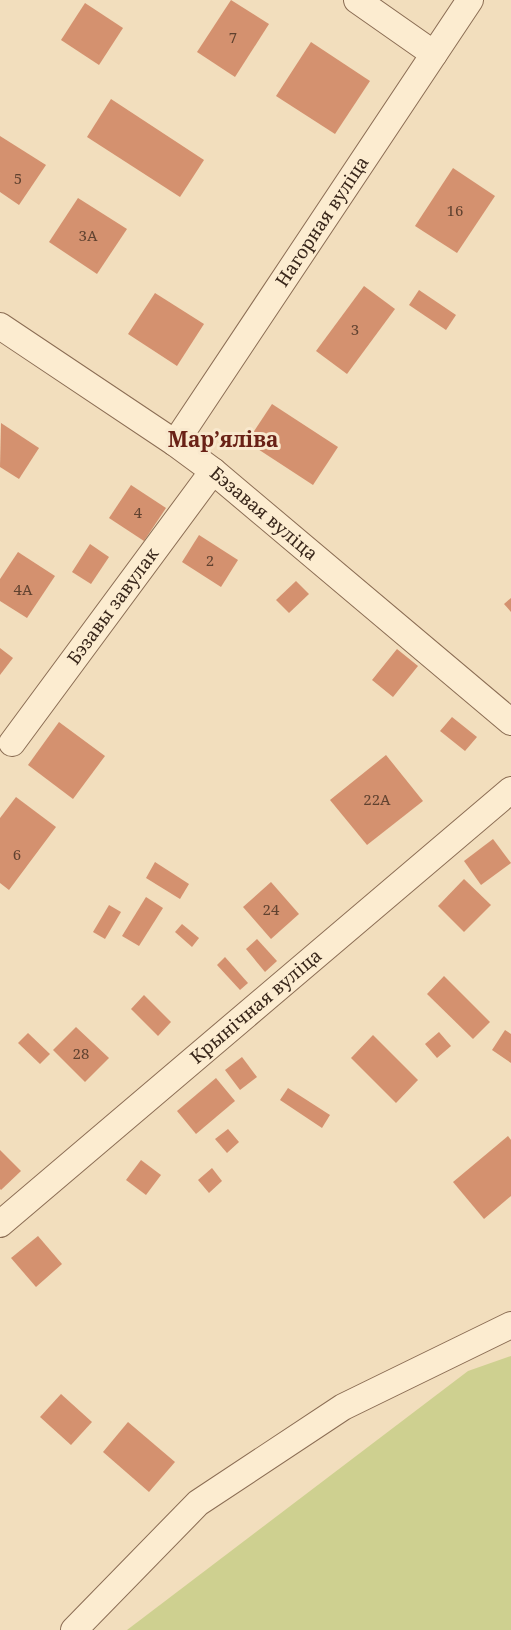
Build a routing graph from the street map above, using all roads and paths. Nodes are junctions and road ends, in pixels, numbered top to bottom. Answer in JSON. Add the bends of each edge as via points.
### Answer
{"nodes":[{"id":1,"x":357,"y":0,"type":"edge"},
{"id":2,"x":470,"y":0,"type":"edge"},
{"id":3,"x":434,"y":54,"type":"junction"},
{"id":4,"x":0,"y":326,"type":"edge"},
{"id":5,"x":175,"y":443,"type":"junction"},
{"id":6,"x":213,"y":471,"type":"junction"},
{"id":7,"x":511,"y":722,"type":"edge"},
{"id":8,"x":12,"y":743,"type":"dead end"},
{"id":9,"x":511,"y":790,"type":"edge"},
{"id":10,"x":0,"y":1224,"type":"edge"},
{"id":11,"x":511,"y":1324,"type":"edge"},
{"id":12,"x":74,"y":1630,"type":"edge"}],
"edges":[{"from":1,"to":3,"type":"street"},
{"from":2,"to":3,"type":"street","name":"Нагорная вуліца"},
{"from":3,"to":5,"type":"street","name":"Нагорная вуліца"},
{"from":4,"to":5,"type":"street","name":"Бэзавая вуліца"},
{"from":5,"to":6,"type":"street","name":"Бэзавая вуліца"},
{"from":6,"to":7,"type":"street","name":"Бэзавая вуліца"},
{"from":6,"to":8,"type":"street","name":"Бэзавы завулак"},
{"from":9,"to":10,"type":"street","name":"Крынічная вуліца"},
{"from":11,"to":12,"type":"street","via":[[343,1407],[198,1503]]}]}
